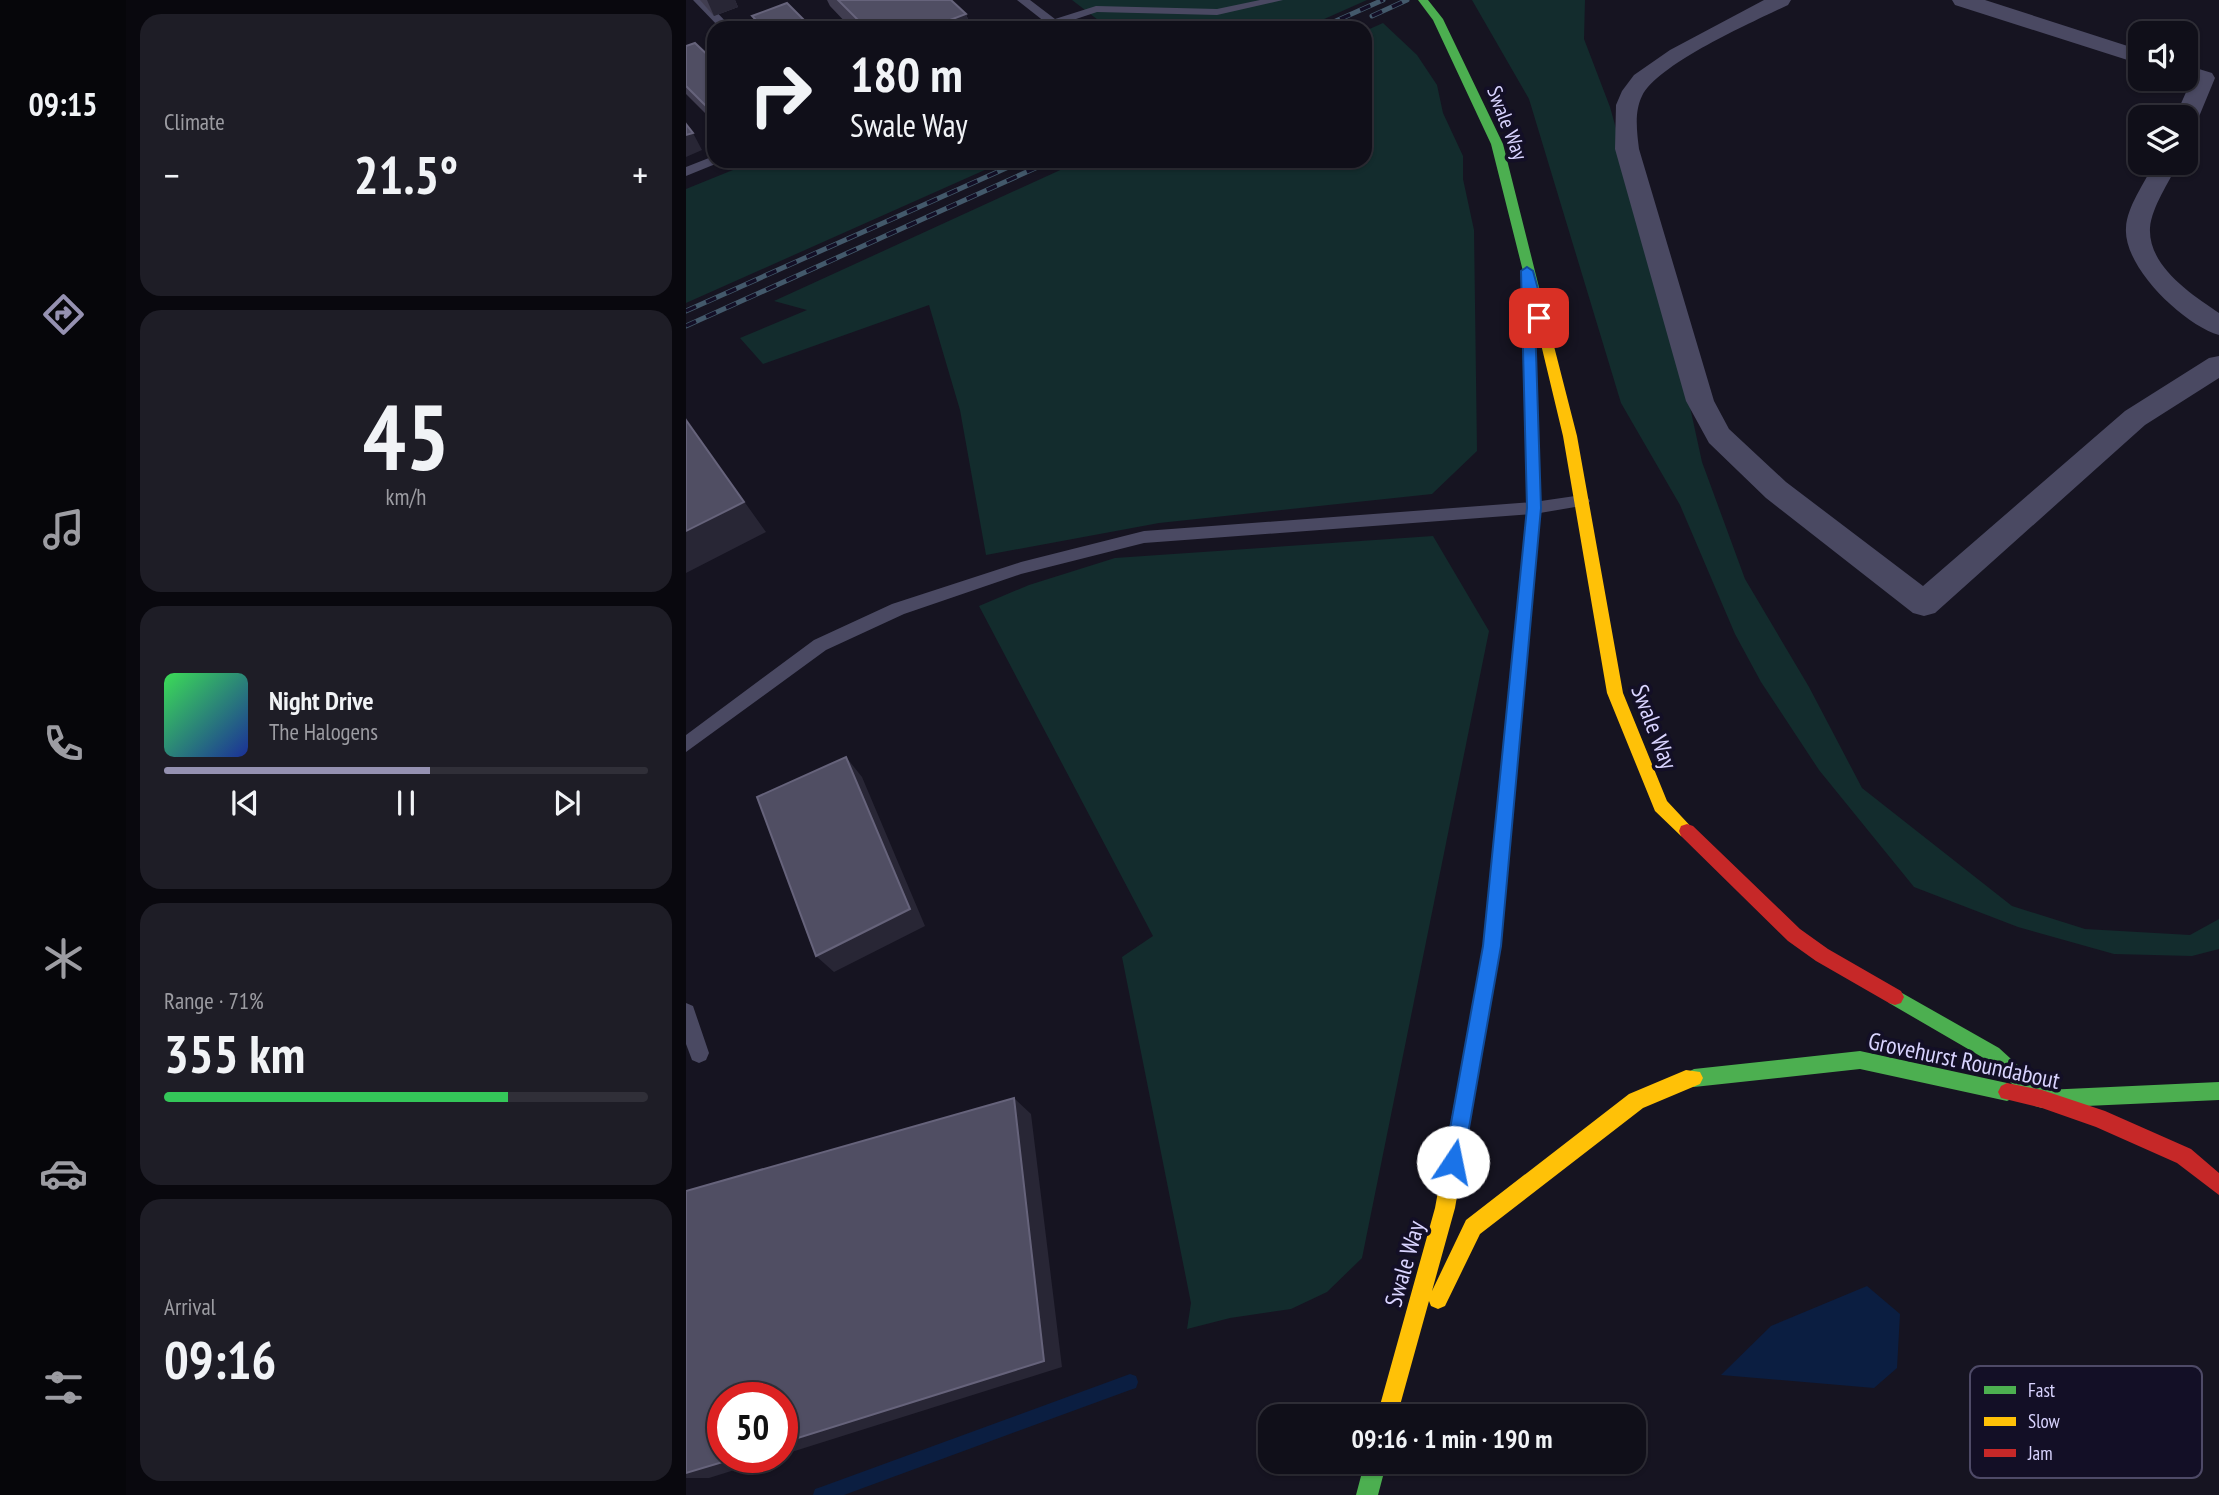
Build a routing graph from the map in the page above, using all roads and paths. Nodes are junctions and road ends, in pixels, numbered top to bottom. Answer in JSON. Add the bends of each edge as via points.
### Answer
{"nodes":[{"id":1,"x":699,"y":0,"type":"edge"},
{"id":2,"x":1023,"y":0,"type":"edge"},
{"id":3,"x":1278,"y":0,"type":"edge"},
{"id":4,"x":1423,"y":0,"type":"edge"},
{"id":5,"x":1780,"y":0,"type":"edge"},
{"id":6,"x":1963,"y":0,"type":"edge"},
{"id":7,"x":719,"y":21,"type":"edge"},
{"id":8,"x":1051,"y":21,"type":"edge"},
{"id":9,"x":1060,"y":21,"type":"edge"},
{"id":10,"x":2128,"y":53,"type":"edge"},
{"id":11,"x":2198,"y":76,"type":"edge"},
{"id":12,"x":2192,"y":105,"type":"edge"},
{"id":13,"x":707,"y":163,"type":"edge"},
{"id":14,"x":686,"y":172,"type":"edge"},
{"id":15,"x":2161,"y":175,"type":"edge"},
{"id":16,"x":1527,"y":271,"type":"junction"},
{"id":17,"x":2219,"y":326,"type":"edge"},
{"id":18,"x":2219,"y":365,"type":"edge"},
{"id":19,"x":1582,"y":501,"type":"junction"},
{"id":20,"x":1534,"y":508,"type":"junction"},
{"id":21,"x":686,"y":745,"type":"edge"},
{"id":22,"x":686,"y":1013,"type":"edge"},
{"id":23,"x":699,"y":1053,"type":"dead end"},
{"id":24,"x":2219,"y":1091,"type":"edge"},
{"id":25,"x":2042,"y":1099,"type":"junction"},
{"id":26,"x":2219,"y":1185,"type":"edge"},
{"id":27,"x":1393,"y":1392,"type":"junction"},
{"id":28,"x":1390,"y":1404,"type":"edge"},
{"id":29,"x":1392,"y":1404,"type":"edge"},
{"id":30,"x":1373,"y":1474,"type":"edge"},
{"id":31,"x":1367,"y":1495,"type":"edge"}],
"edges":[{"from":1,"to":7,"type":"lane"},
{"from":2,"to":8,"type":"lane"},
{"from":3,"to":9,"type":"lane","via":[[1216,12],[1096,9]]},
{"from":4,"to":16,"type":"main road","name":"Swale Way","via":[[1438,19],[1497,144]]},
{"from":5,"to":18,"type":"street","via":[[1642,78],[1624,118],[1627,149],[1700,401],[1719,436],[1776,490],[1924,604],[2134,418]]},
{"from":6,"to":10,"type":"street"},
{"from":11,"to":12,"type":"street","via":[[2204,78]]},
{"from":13,"to":14,"type":"lane"},
{"from":15,"to":17,"type":"street","via":[[2138,226],[2138,242],[2157,275]]},
{"from":16,"to":19,"type":"main road","name":"Swale Way"},
{"from":16,"to":20,"type":"main road","name":"Swale Way"},
{"from":19,"to":20,"type":"lane"},
{"from":19,"to":25,"type":"main road","name":"Swale Way","via":[[1615,693],[1661,806],[1794,935],[1993,1054]]},
{"from":20,"to":21,"type":"lane","via":[[1144,537],[1021,568],[898,609],[820,645]]},
{"from":20,"to":27,"type":"main road","name":"Swale Way","via":[[1492,946],[1445,1208]]},
{"from":22,"to":23,"type":"lane"},
{"from":24,"to":25,"type":"main road"},
{"from":25,"to":26,"type":"main road","name":"Grovehurst Roundabout","via":[[2185,1156]]},
{"from":25,"to":27,"type":"main road","name":"Grovehurst Roundabout","via":[[1860,1060],[1686,1079],[1636,1101],[1473,1227]]},
{"from":27,"to":28,"type":"main road"},
{"from":27,"to":29,"type":"main road","name":"Grovehurst Roundabout"},
{"from":30,"to":31,"type":"main road"}]}
